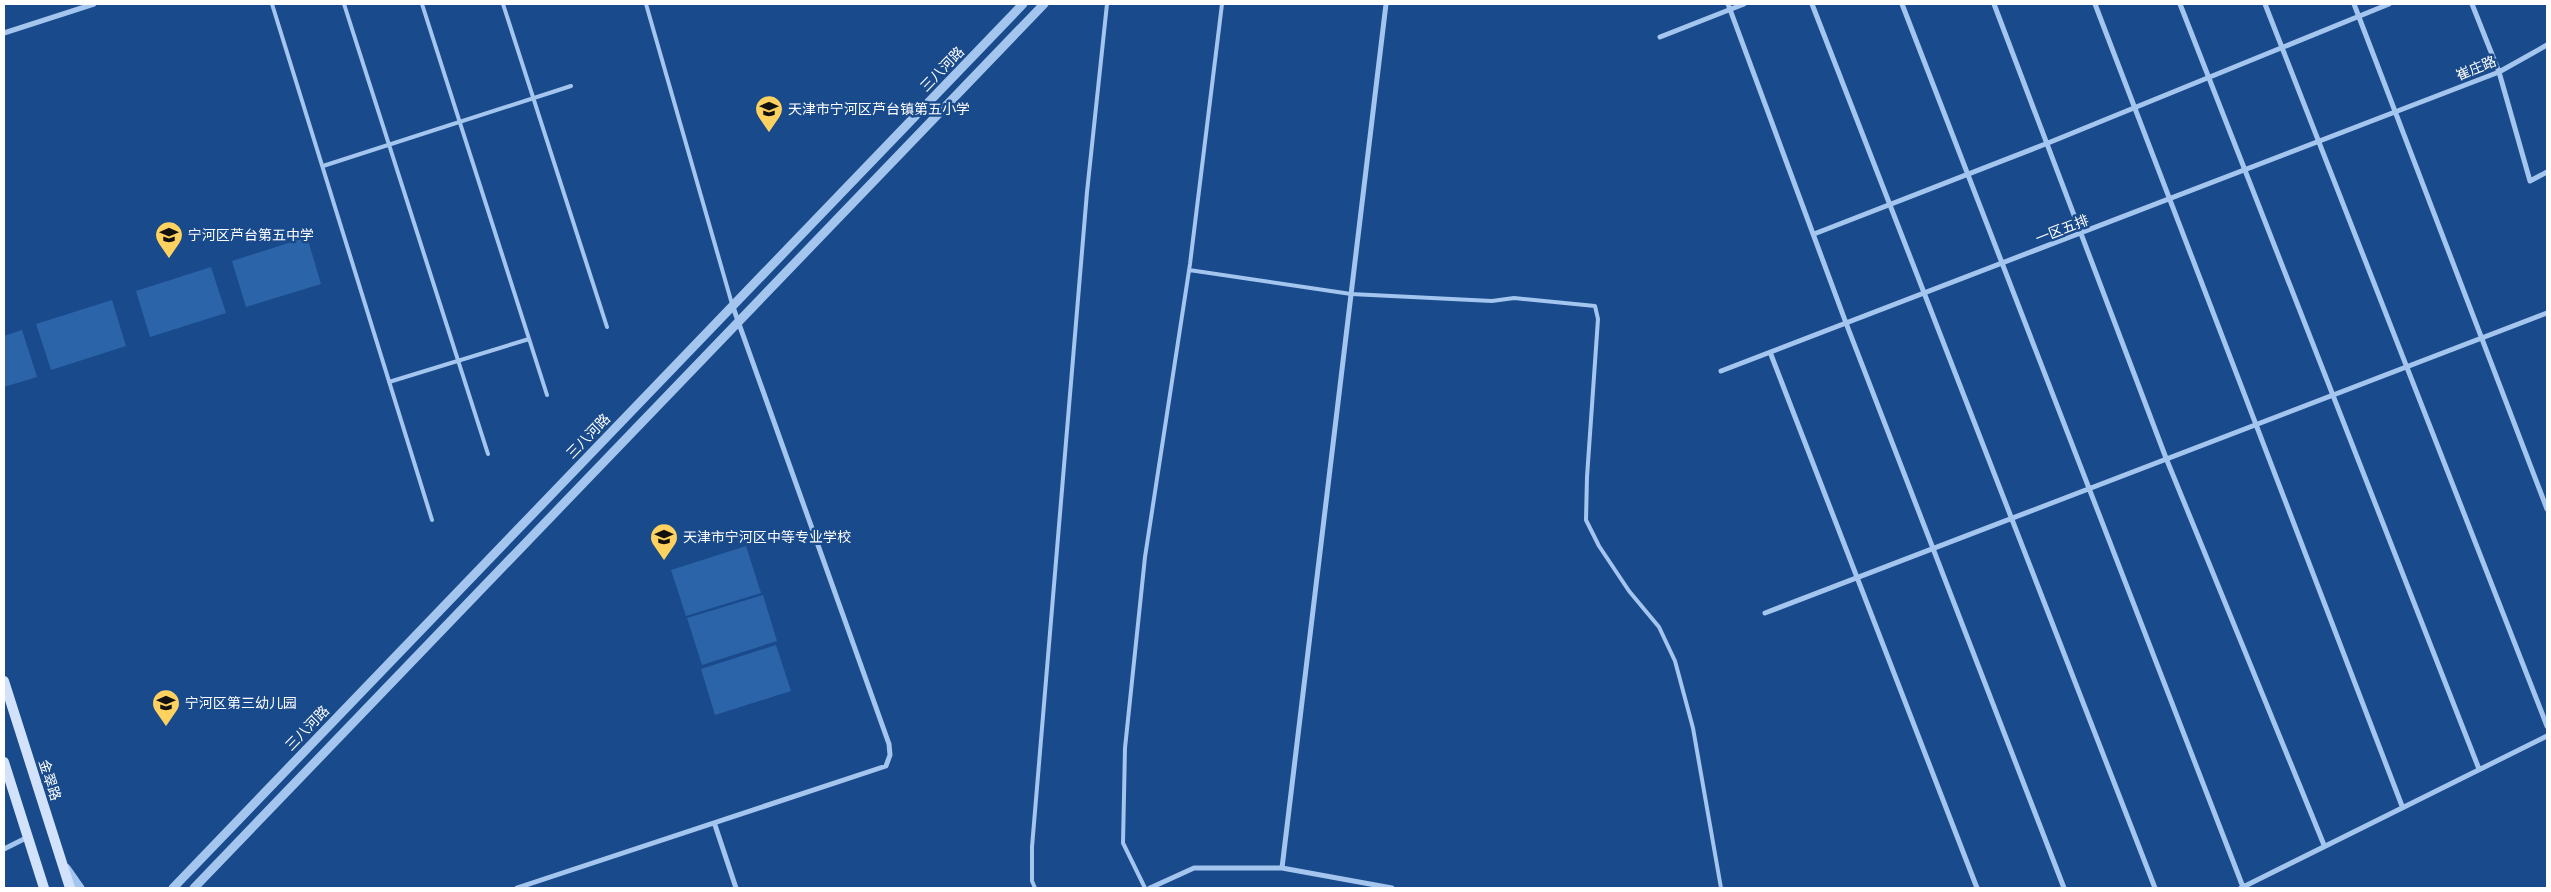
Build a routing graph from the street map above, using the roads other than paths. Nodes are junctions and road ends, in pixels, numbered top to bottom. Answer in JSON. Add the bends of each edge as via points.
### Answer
{"nodes":[{"id":1,"x":94,"y":4,"type":"edge"},
{"id":2,"x":272,"y":4,"type":"edge"},
{"id":3,"x":344,"y":4,"type":"edge"},
{"id":4,"x":422,"y":4,"type":"edge"},
{"id":5,"x":503,"y":4,"type":"edge"},
{"id":6,"x":646,"y":4,"type":"edge"},
{"id":7,"x":1023,"y":4,"type":"edge"},
{"id":8,"x":1044,"y":4,"type":"edge"},
{"id":9,"x":1107,"y":4,"type":"edge"},
{"id":10,"x":1222,"y":4,"type":"edge"},
{"id":11,"x":1386,"y":4,"type":"edge"},
{"id":12,"x":1744,"y":4,"type":"edge"},
{"id":13,"x":1812,"y":4,"type":"edge"},
{"id":14,"x":1902,"y":4,"type":"edge"},
{"id":15,"x":1994,"y":4,"type":"edge"},
{"id":16,"x":2095,"y":4,"type":"edge"},
{"id":17,"x":2180,"y":4,"type":"edge"},
{"id":18,"x":2265,"y":4,"type":"edge"},
{"id":19,"x":2354,"y":4,"type":"edge"},
{"id":20,"x":2388,"y":4,"type":"edge"},
{"id":21,"x":2472,"y":4,"type":"edge"},
{"id":22,"x":1729,"y":7,"type":"edge"},
{"id":23,"x":2358,"y":16,"type":"junction"},
{"id":24,"x":4,"y":33,"type":"edge"},
{"id":25,"x":1660,"y":37,"type":"dead end"},
{"id":26,"x":2547,"y":45,"type":"edge"},
{"id":27,"x":2281,"y":46,"type":"junction"},
{"id":28,"x":2499,"y":72,"type":"junction"},
{"id":29,"x":2209,"y":76,"type":"junction"},
{"id":30,"x":571,"y":86,"type":"dead end"},
{"id":31,"x":534,"y":98,"type":"junction"},
{"id":32,"x":2410,"y":106,"type":"joint"},
{"id":33,"x":2135,"y":107,"type":"junction"},
{"id":34,"x":2395,"y":112,"type":"junction"},
{"id":35,"x":2319,"y":141,"type":"junction"},
{"id":36,"x":2048,"y":143,"type":"junction"},
{"id":37,"x":323,"y":166,"type":"junction"},
{"id":38,"x":2245,"y":170,"type":"junction"},
{"id":39,"x":2547,"y":172,"type":"edge"},
{"id":40,"x":1968,"y":175,"type":"junction"},
{"id":41,"x":2170,"y":199,"type":"junction"},
{"id":42,"x":1891,"y":206,"type":"junction"},
{"id":43,"x":2083,"y":233,"type":"junction"},
{"id":44,"x":1814,"y":234,"type":"junction"},
{"id":45,"x":2002,"y":264,"type":"junction"},
{"id":46,"x":1190,"y":270,"type":"junction"},
{"id":47,"x":1925,"y":293,"type":"junction"},
{"id":48,"x":1351,"y":294,"type":"junction"},
{"id":49,"x":733,"y":307,"type":"junction"},
{"id":50,"x":2547,"y":313,"type":"edge"},
{"id":51,"x":738,"y":322,"type":"junction"},
{"id":52,"x":1846,"y":323,"type":"junction"},
{"id":53,"x":607,"y":328,"type":"dead end"},
{"id":54,"x":2482,"y":338,"type":"junction"},
{"id":55,"x":529,"y":340,"type":"junction"},
{"id":56,"x":1770,"y":352,"type":"junction"},
{"id":57,"x":2406,"y":366,"type":"junction"},
{"id":58,"x":1721,"y":371,"type":"dead end"},
{"id":59,"x":389,"y":382,"type":"junction"},
{"id":60,"x":2332,"y":394,"type":"junction"},
{"id":61,"x":547,"y":395,"type":"dead end"},
{"id":62,"x":2256,"y":423,"type":"junction"},
{"id":63,"x":488,"y":454,"type":"dead end"},
{"id":64,"x":2166,"y":458,"type":"junction"},
{"id":65,"x":2089,"y":488,"type":"junction"},
{"id":66,"x":2547,"y":509,"type":"edge"},
{"id":67,"x":2011,"y":518,"type":"junction"},
{"id":68,"x":432,"y":520,"type":"dead end"},
{"id":69,"x":1933,"y":548,"type":"junction"},
{"id":70,"x":1857,"y":578,"type":"junction"},
{"id":71,"x":1765,"y":613,"type":"dead end"},
{"id":72,"x":4,"y":681,"type":"edge"},
{"id":73,"x":2547,"y":726,"type":"edge"},
{"id":74,"x":2547,"y":736,"type":"edge"},
{"id":75,"x":4,"y":762,"type":"edge"},
{"id":76,"x":2479,"y":769,"type":"junction"},
{"id":77,"x":2402,"y":806,"type":"junction"},
{"id":78,"x":715,"y":825,"type":"junction"},
{"id":79,"x":28,"y":837,"type":"junction"},
{"id":80,"x":2324,"y":845,"type":"junction"},
{"id":81,"x":4,"y":849,"type":"edge"},
{"id":82,"x":62,"y":864,"type":"junction"},
{"id":83,"x":1282,"y":868,"type":"junction"},
{"id":84,"x":539,"y":881,"type":"junction"},
{"id":85,"x":44,"y":888,"type":"edge"},
{"id":86,"x":70,"y":888,"type":"edge"},
{"id":87,"x":80,"y":888,"type":"edge"},
{"id":88,"x":173,"y":888,"type":"edge"},
{"id":89,"x":194,"y":888,"type":"edge"},
{"id":90,"x":517,"y":888,"type":"edge"},
{"id":91,"x":541,"y":888,"type":"edge"},
{"id":92,"x":736,"y":888,"type":"edge"},
{"id":93,"x":1034,"y":888,"type":"edge"},
{"id":94,"x":1145,"y":888,"type":"edge"},
{"id":95,"x":1150,"y":888,"type":"edge"},
{"id":96,"x":1392,"y":888,"type":"edge"},
{"id":97,"x":1721,"y":888,"type":"edge"},
{"id":98,"x":1977,"y":888,"type":"edge"},
{"id":99,"x":2064,"y":888,"type":"edge"},
{"id":100,"x":2155,"y":888,"type":"edge"},
{"id":101,"x":2241,"y":888,"type":"edge"}],
"edges":[{"from":1,"to":24,"type":"street"},
{"from":2,"to":37,"type":"lane"},
{"from":3,"to":63,"type":"lane"},
{"from":4,"to":55,"type":"lane"},
{"from":5,"to":31,"type":"lane"},
{"from":6,"to":49,"type":"lane"},
{"from":7,"to":49,"type":"street","name":"三八河路"},
{"from":8,"to":51,"type":"street","name":"三八河路"},
{"from":9,"to":93,"type":"lane","via":[[1087,192],[1032,847]]},
{"from":10,"to":46,"type":"lane"},
{"from":11,"to":48,"type":"street"},
{"from":12,"to":22,"type":"street"},
{"from":13,"to":42,"type":"street"},
{"from":14,"to":40,"type":"street"},
{"from":15,"to":36,"type":"street"},
{"from":16,"to":33,"type":"street"},
{"from":17,"to":29,"type":"street"},
{"from":18,"to":27,"type":"street"},
{"from":19,"to":23,"type":"street"},
{"from":20,"to":23,"type":"street"},
{"from":21,"to":28,"type":"street"},
{"from":22,"to":25,"type":"street"},
{"from":22,"to":44,"type":"street"},
{"from":23,"to":27,"type":"street"},
{"from":23,"to":34,"type":"street"},
{"from":26,"to":28,"type":"street","name":"崔庄路"},
{"from":27,"to":29,"type":"street"},
{"from":27,"to":35,"type":"street"},
{"from":28,"to":32,"type":"street","name":"崔庄路"},
{"from":28,"to":39,"type":"street","via":[[2530,181]]},
{"from":29,"to":33,"type":"street"},
{"from":29,"to":38,"type":"street"},
{"from":30,"to":31,"type":"lane"},
{"from":31,"to":37,"type":"lane"},
{"from":31,"to":53,"type":"lane"},
{"from":32,"to":34,"type":"street","name":"一区五排"},
{"from":33,"to":36,"type":"street"},
{"from":33,"to":41,"type":"street"},
{"from":34,"to":35,"type":"street","name":"一区五排"},
{"from":34,"to":54,"type":"street"},
{"from":35,"to":38,"type":"street","name":"一区五排"},
{"from":35,"to":57,"type":"street"},
{"from":36,"to":40,"type":"street"},
{"from":36,"to":43,"type":"street"},
{"from":37,"to":59,"type":"lane"},
{"from":38,"to":41,"type":"street","name":"一区五排"},
{"from":38,"to":60,"type":"street"},
{"from":40,"to":42,"type":"street"},
{"from":40,"to":45,"type":"street"},
{"from":41,"to":43,"type":"street","name":"一区五排"},
{"from":41,"to":62,"type":"street"},
{"from":42,"to":44,"type":"street"},
{"from":42,"to":47,"type":"street"},
{"from":43,"to":45,"type":"street","name":"一区五排"},
{"from":43,"to":64,"type":"street"},
{"from":44,"to":52,"type":"street"},
{"from":45,"to":47,"type":"street","name":"一区五排"},
{"from":45,"to":65,"type":"street"},
{"from":46,"to":48,"type":"lane"},
{"from":46,"to":94,"type":"lane","via":[[1145,557],[1125,748],[1123,843]]},
{"from":47,"to":52,"type":"street","name":"一区五排"},
{"from":47,"to":67,"type":"street"},
{"from":48,"to":83,"type":"street"},
{"from":48,"to":97,"type":"lane","via":[[1492,301],[1514,298],[1595,306],[1598,319],[1586,520],[1629,591],[1659,627],[1675,661],[1693,728]]},
{"from":49,"to":51,"type":"street"},
{"from":49,"to":88,"type":"street","name":"三八河路"},
{"from":50,"to":54,"type":"street"},
{"from":51,"to":78,"type":"street","via":[[889,744],[890,756],[886,766]]},
{"from":51,"to":89,"type":"street","name":"三八河路"},
{"from":52,"to":56,"type":"street","name":"一区五排"},
{"from":52,"to":69,"type":"street"},
{"from":54,"to":57,"type":"street"},
{"from":54,"to":66,"type":"street"},
{"from":55,"to":59,"type":"lane"},
{"from":55,"to":61,"type":"lane"},
{"from":56,"to":58,"type":"street","name":"一区五排"},
{"from":56,"to":70,"type":"street"},
{"from":57,"to":60,"type":"street"},
{"from":57,"to":73,"type":"street"},
{"from":59,"to":68,"type":"lane"},
{"from":60,"to":62,"type":"street"},
{"from":60,"to":76,"type":"street"},
{"from":62,"to":64,"type":"street"},
{"from":62,"to":77,"type":"street"},
{"from":64,"to":65,"type":"street"},
{"from":64,"to":80,"type":"street"},
{"from":65,"to":67,"type":"street"},
{"from":65,"to":101,"type":"street"},
{"from":67,"to":69,"type":"street"},
{"from":67,"to":100,"type":"street"},
{"from":69,"to":70,"type":"street"},
{"from":69,"to":99,"type":"street"},
{"from":70,"to":71,"type":"street"},
{"from":70,"to":98,"type":"street"},
{"from":72,"to":82,"type":"main road","name":"金翠路"},
{"from":74,"to":76,"type":"street"},
{"from":75,"to":79,"type":"main road"},
{"from":76,"to":77,"type":"street"},
{"from":77,"to":80,"type":"street"},
{"from":78,"to":84,"type":"street"},
{"from":78,"to":92,"type":"street"},
{"from":79,"to":81,"type":"street"},
{"from":79,"to":85,"type":"main road"},
{"from":80,"to":101,"type":"street"},
{"from":82,"to":86,"type":"main road","name":"金翠路"},
{"from":82,"to":87,"type":"street"},
{"from":83,"to":95,"type":"street","via":[[1194,868]]},
{"from":83,"to":96,"type":"street"},
{"from":84,"to":90,"type":"street"},
{"from":84,"to":91,"type":"street"}]}
